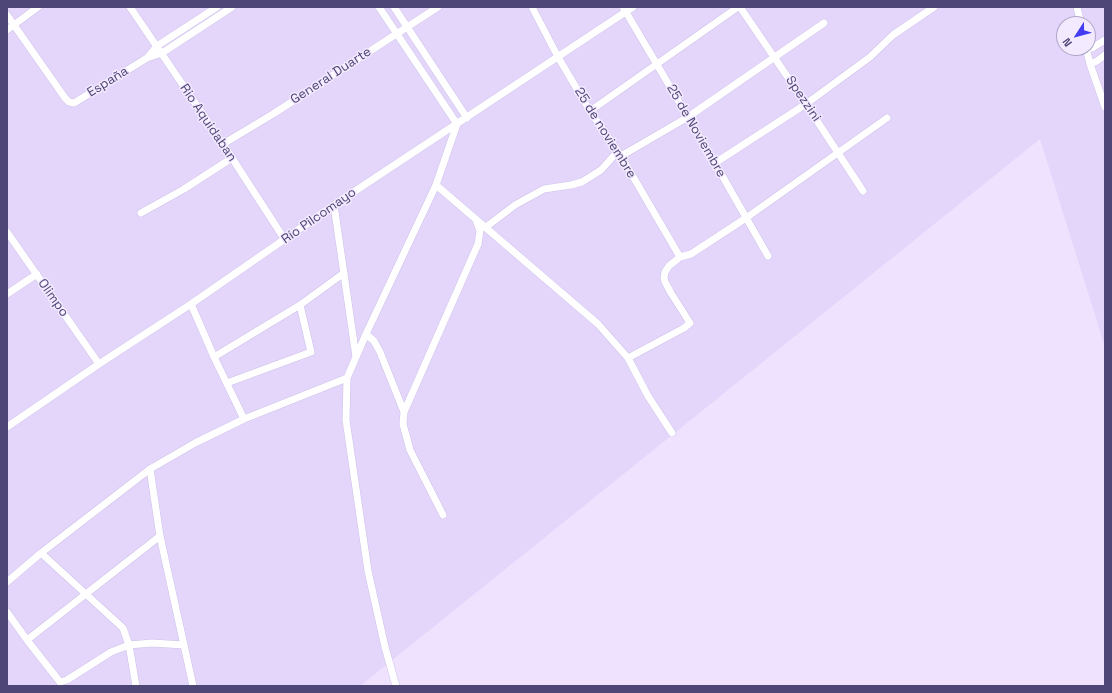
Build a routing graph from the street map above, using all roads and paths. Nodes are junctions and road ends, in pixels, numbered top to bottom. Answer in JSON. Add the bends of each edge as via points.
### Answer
{"nodes":[{"id":1,"x":38,"y":7,"type":"edge"},
{"id":2,"x":130,"y":7,"type":"edge"},
{"id":3,"x":217,"y":7,"type":"edge"},
{"id":4,"x":232,"y":7,"type":"edge"},
{"id":5,"x":379,"y":7,"type":"edge"},
{"id":6,"x":394,"y":7,"type":"edge"},
{"id":7,"x":438,"y":7,"type":"edge"},
{"id":8,"x":532,"y":7,"type":"edge"},
{"id":9,"x":633,"y":7,"type":"edge"},
{"id":10,"x":739,"y":7,"type":"edge"},
{"id":11,"x":934,"y":7,"type":"edge"},
{"id":12,"x":625,"y":9,"type":"edge"},
{"id":13,"x":7,"y":15,"type":"edge"},
{"id":14,"x":824,"y":23,"type":"dead end"},
{"id":15,"x":14,"y":25,"type":"junction"},
{"id":16,"x":407,"y":27,"type":"junction"},
{"id":17,"x":7,"y":30,"type":"edge"},
{"id":18,"x":397,"y":33,"type":"junction"},
{"id":19,"x":1105,"y":40,"type":"edge"},
{"id":20,"x":157,"y":46,"type":"junction"},
{"id":21,"x":1096,"y":46,"type":"edge"},
{"id":22,"x":162,"y":53,"type":"junction"},
{"id":23,"x":1105,"y":55,"type":"edge"},
{"id":24,"x":1088,"y":56,"type":"edge"},
{"id":25,"x":558,"y":57,"type":"junction"},
{"id":26,"x":774,"y":57,"type":"junction"},
{"id":27,"x":147,"y":58,"type":"junction"},
{"id":28,"x":657,"y":64,"type":"junction"},
{"id":29,"x":1090,"y":64,"type":"junction"},
{"id":30,"x":806,"y":104,"type":"junction"},
{"id":31,"x":1105,"y":107,"type":"edge"},
{"id":32,"x":590,"y":111,"type":"junction"},
{"id":33,"x":688,"y":116,"type":"junction"},
{"id":34,"x":467,"y":118,"type":"junction"},
{"id":35,"x":888,"y":118,"type":"dead end"},
{"id":36,"x":457,"y":124,"type":"junction"},
{"id":37,"x":223,"y":144,"type":"junction"},
{"id":38,"x":838,"y":153,"type":"junction"},
{"id":39,"x":620,"y":154,"type":"junction"},
{"id":40,"x":232,"y":158,"type":"junction"},
{"id":41,"x":715,"y":163,"type":"junction"},
{"id":42,"x":436,"y":185,"type":"junction"},
{"id":43,"x":863,"y":191,"type":"dead end"},
{"id":44,"x":334,"y":205,"type":"junction"},
{"id":45,"x":141,"y":213,"type":"dead end"},
{"id":46,"x":746,"y":218,"type":"junction"},
{"id":47,"x":476,"y":220,"type":"junction"},
{"id":48,"x":486,"y":227,"type":"junction"},
{"id":49,"x":7,"y":232,"type":"edge"},
{"id":50,"x":285,"y":240,"type":"junction"},
{"id":51,"x":768,"y":256,"type":"dead end"},
{"id":52,"x":680,"y":257,"type":"junction"},
{"id":53,"x":344,"y":273,"type":"junction"},
{"id":54,"x":37,"y":274,"type":"junction"},
{"id":55,"x":7,"y":294,"type":"edge"},
{"id":56,"x":190,"y":304,"type":"junction"},
{"id":57,"x":300,"y":305,"type":"junction"},
{"id":58,"x":366,"y":334,"type":"junction"},
{"id":59,"x":214,"y":357,"type":"junction"},
{"id":60,"x":356,"y":357,"type":"junction"},
{"id":61,"x":628,"y":358,"type":"junction"},
{"id":62,"x":99,"y":364,"type":"junction"},
{"id":63,"x":347,"y":378,"type":"junction"},
{"id":64,"x":227,"y":383,"type":"junction"},
{"id":65,"x":404,"y":412,"type":"junction"},
{"id":66,"x":244,"y":419,"type":"junction"},
{"id":67,"x":7,"y":427,"type":"edge"},
{"id":68,"x":672,"y":433,"type":"dead end"},
{"id":69,"x":150,"y":469,"type":"junction"},
{"id":70,"x":443,"y":514,"type":"dead end"},
{"id":71,"x":160,"y":536,"type":"junction"},
{"id":72,"x":41,"y":553,"type":"junction"},
{"id":73,"x":7,"y":582,"type":"edge"},
{"id":74,"x":86,"y":594,"type":"junction"},
{"id":75,"x":7,"y":612,"type":"edge"},
{"id":76,"x":27,"y":640,"type":"junction"},
{"id":77,"x":130,"y":645,"type":"junction"},
{"id":78,"x":184,"y":645,"type":"junction"},
{"id":79,"x":136,"y":686,"type":"edge"},
{"id":80,"x":193,"y":686,"type":"edge"},
{"id":81,"x":396,"y":686,"type":"edge"}],
"edges":[{"from":1,"to":15,"type":"street"},
{"from":2,"to":20,"type":"street","name":"Rio Aquidaban"},
{"from":3,"to":20,"type":"street"},
{"from":4,"to":22,"type":"street"},
{"from":5,"to":18,"type":"street"},
{"from":6,"to":16,"type":"street"},
{"from":7,"to":16,"type":"street","name":"General Duarte"},
{"from":8,"to":25,"type":"street","name":"25 de noviembre"},
{"from":9,"to":12,"type":"street","name":"Río Pilcomayo"},
{"from":10,"to":26,"type":"street","name":"Spezzini"},
{"from":10,"to":28,"type":"street"},
{"from":11,"to":30,"type":"street","via":[[893,35],[870,57]]},
{"from":12,"to":25,"type":"street","name":"Río Pilcomayo"},
{"from":12,"to":28,"type":"street","name":"25 de Noviembre"},
{"from":13,"to":15,"type":"street"},
{"from":14,"to":26,"type":"street"},
{"from":15,"to":17,"type":"street"},
{"from":15,"to":27,"type":"street","name":"España","via":[[69,102],[74,103]]},
{"from":16,"to":18,"type":"street","name":"General Duarte"},
{"from":16,"to":34,"type":"street"},
{"from":18,"to":36,"type":"street"},
{"from":18,"to":37,"type":"street","name":"General Duarte"},
{"from":19,"to":21,"type":"street"},
{"from":20,"to":22,"type":"street","name":"Rio Aquidaban"},
{"from":20,"to":27,"type":"street"},
{"from":22,"to":27,"type":"street"},
{"from":22,"to":37,"type":"street","name":"Rio Aquidaban"},
{"from":23,"to":29,"type":"street"},
{"from":24,"to":29,"type":"street"},
{"from":25,"to":32,"type":"street","name":"25 de noviembre"},
{"from":25,"to":34,"type":"street","name":"Río Pilcomayo"},
{"from":26,"to":30,"type":"street","name":"Spezzini"},
{"from":26,"to":33,"type":"street"},
{"from":28,"to":32,"type":"street"},
{"from":28,"to":33,"type":"street","name":"25 de Noviembre"},
{"from":29,"to":31,"type":"street"},
{"from":30,"to":38,"type":"street","name":"Spezzini"},
{"from":30,"to":41,"type":"street"},
{"from":32,"to":39,"type":"street","name":"25 de noviembre"},
{"from":33,"to":39,"type":"street"},
{"from":33,"to":41,"type":"street","name":"25 de Noviembre"},
{"from":34,"to":36,"type":"street","name":"Río Pilcomayo"},
{"from":35,"to":38,"type":"street"},
{"from":36,"to":42,"type":"street"},
{"from":36,"to":44,"type":"street","name":"Río Pilcomayo"},
{"from":37,"to":40,"type":"street","name":"Rio Aquidaban"},
{"from":38,"to":43,"type":"street","name":"Spezzini"},
{"from":38,"to":46,"type":"street"},
{"from":39,"to":48,"type":"street","via":[[582,182],[544,189],[515,205]]},
{"from":39,"to":52,"type":"street","name":"25 de noviembre"},
{"from":40,"to":45,"type":"street","via":[[184,190]]},
{"from":40,"to":50,"type":"street","name":"Rio Aquidaban"},
{"from":41,"to":46,"type":"street","name":"25 de Noviembre"},
{"from":42,"to":47,"type":"street"},
{"from":42,"to":58,"type":"street"},
{"from":44,"to":50,"type":"street","name":"Río Pilcomayo"},
{"from":44,"to":53,"type":"street"},
{"from":46,"to":51,"type":"street","name":"25 de Noviembre"},
{"from":46,"to":52,"type":"street","via":[[690,254]]},
{"from":47,"to":48,"type":"street"},
{"from":47,"to":65,"type":"street","via":[[480,231],[478,244]]},
{"from":48,"to":61,"type":"street","via":[[598,324]]},
{"from":49,"to":54,"type":"street","name":"Olimpo"},
{"from":50,"to":56,"type":"street","name":"Río Pilcomayo"},
{"from":52,"to":61,"type":"street","via":[[669,266],[664,278],[690,323]]},
{"from":53,"to":57,"type":"street"},
{"from":53,"to":60,"type":"street"},
{"from":54,"to":55,"type":"street"},
{"from":54,"to":62,"type":"street","name":"Olimpo"},
{"from":56,"to":59,"type":"street"},
{"from":56,"to":62,"type":"street","name":"Río Pilcomayo"},
{"from":57,"to":59,"type":"street"},
{"from":57,"to":64,"type":"street","via":[[312,352]]},
{"from":58,"to":60,"type":"street"},
{"from":58,"to":65,"type":"street","via":[[374,341],[380,352]]},
{"from":59,"to":64,"type":"street"},
{"from":60,"to":63,"type":"street"},
{"from":61,"to":68,"type":"street"},
{"from":62,"to":67,"type":"street","name":"Río Pilcomayo"},
{"from":63,"to":66,"type":"street"},
{"from":63,"to":81,"type":"street","via":[[346,420],[368,571]]},
{"from":64,"to":66,"type":"street"},
{"from":65,"to":70,"type":"street","via":[[403,424],[410,450]]},
{"from":66,"to":69,"type":"street"},
{"from":69,"to":71,"type":"street"},
{"from":69,"to":72,"type":"street"},
{"from":71,"to":74,"type":"street"},
{"from":71,"to":78,"type":"street"},
{"from":72,"to":73,"type":"street"},
{"from":72,"to":74,"type":"street"},
{"from":74,"to":76,"type":"street"},
{"from":74,"to":77,"type":"street","via":[[123,628]]},
{"from":75,"to":76,"type":"street"},
{"from":76,"to":77,"type":"street","via":[[60,682],[111,652]]},
{"from":77,"to":78,"type":"street"},
{"from":77,"to":79,"type":"street"},
{"from":78,"to":80,"type":"street"}]}
